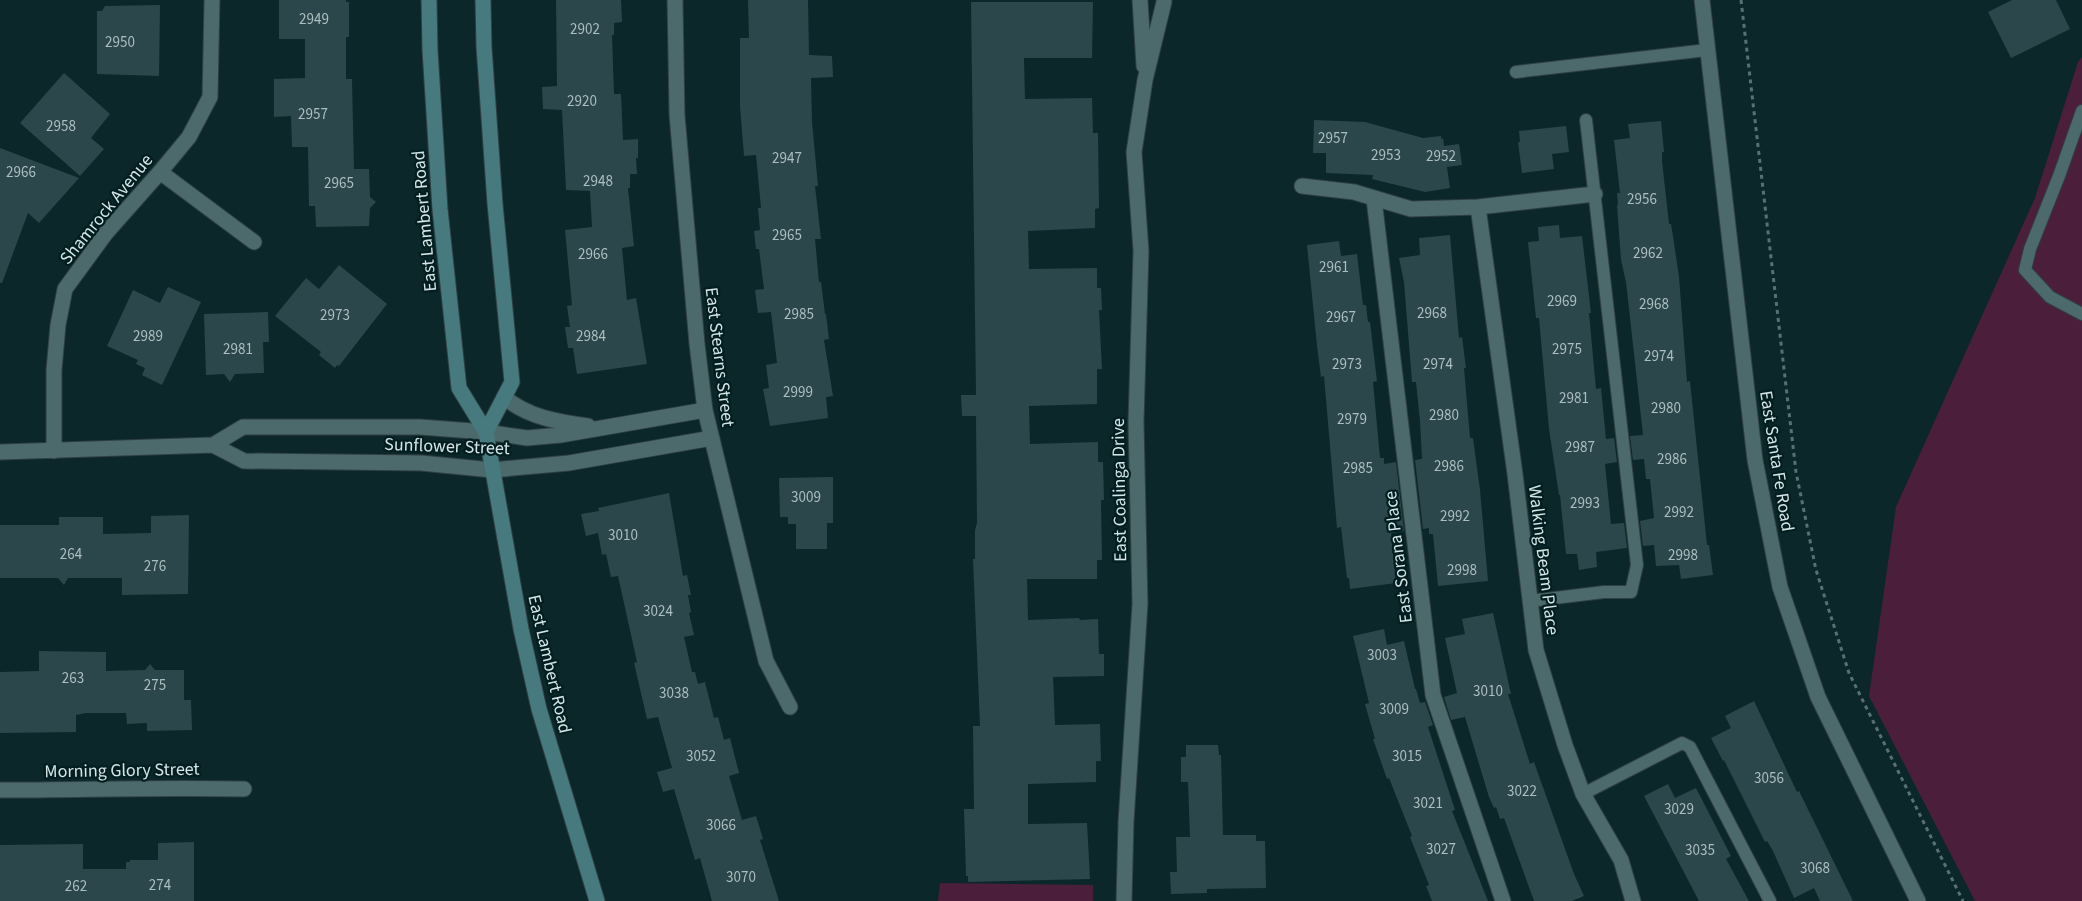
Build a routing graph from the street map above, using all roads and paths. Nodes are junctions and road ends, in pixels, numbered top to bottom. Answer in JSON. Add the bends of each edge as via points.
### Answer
{"nodes":[{"id":1,"x":212,"y":0,"type":"edge"},
{"id":2,"x":429,"y":0,"type":"edge"},
{"id":3,"x":483,"y":0,"type":"edge"},
{"id":4,"x":675,"y":0,"type":"edge"},
{"id":5,"x":1140,"y":0,"type":"edge"},
{"id":6,"x":1702,"y":0,"type":"edge"},
{"id":7,"x":1741,"y":0,"type":"edge"},
{"id":8,"x":1168,"y":1,"type":"edge"},
{"id":9,"x":1707,"y":50,"type":"junction"},
{"id":10,"x":1516,"y":72,"type":"dead end"},
{"id":11,"x":1145,"y":80,"type":"junction"},
{"id":12,"x":2082,"y":111,"type":"edge"},
{"id":13,"x":1586,"y":120,"type":"dead end"},
{"id":14,"x":160,"y":172,"type":"junction"},
{"id":15,"x":1302,"y":186,"type":"dead end"},
{"id":16,"x":1595,"y":194,"type":"junction"},
{"id":17,"x":1374,"y":200,"type":"junction"},
{"id":18,"x":1478,"y":207,"type":"junction"},
{"id":19,"x":254,"y":242,"type":"dead end"},
{"id":20,"x":2082,"y":314,"type":"edge"},
{"id":21,"x":504,"y":398,"type":"junction"},
{"id":22,"x":705,"y":410,"type":"junction"},
{"id":23,"x":602,"y":428,"type":"junction"},
{"id":24,"x":486,"y":432,"type":"junction"},
{"id":25,"x":712,"y":438,"type":"junction"},
{"id":26,"x":212,"y":445,"type":"junction"},
{"id":27,"x":54,"y":451,"type":"junction"},
{"id":28,"x":0,"y":452,"type":"edge"},
{"id":29,"x":492,"y":470,"type":"junction"},
{"id":30,"x":1530,"y":601,"type":"junction"},
{"id":31,"x":790,"y":707,"type":"dead end"},
{"id":32,"x":244,"y":789,"type":"dead end"},
{"id":33,"x":0,"y":790,"type":"edge"},
{"id":34,"x":1583,"y":794,"type":"junction"},
{"id":35,"x":597,"y":901,"type":"edge"},
{"id":36,"x":1124,"y":901,"type":"edge"},
{"id":37,"x":1503,"y":901,"type":"edge"},
{"id":38,"x":1632,"y":901,"type":"edge"},
{"id":39,"x":1770,"y":901,"type":"edge"},
{"id":40,"x":1918,"y":901,"type":"edge"},
{"id":41,"x":1963,"y":901,"type":"edge"}],
"edges":[{"from":1,"to":14,"type":"street","name":"Shamrock Avenue","via":[[210,97],[189,137]]},
{"from":2,"to":24,"type":"main road","name":"East Lambert Road","via":[[440,209],[459,388]]},
{"from":3,"to":21,"type":"main road","via":[[494,185],[512,382]]},
{"from":4,"to":22,"type":"street","name":"East Stearns Street","via":[[676,116]]},
{"from":5,"to":8,"type":"street","via":[[1152,3]]},
{"from":5,"to":11,"type":"street"},
{"from":6,"to":9,"type":"street","name":"East Santa Fe Road"},
{"from":7,"to":41,"type":"path","via":[[1796,472],[1816,570],[1849,673]]},
{"from":8,"to":11,"type":"street"},
{"from":9,"to":10,"type":"lane"},
{"from":9,"to":40,"type":"street","name":"East Santa Fe Road","via":[[1755,460],[1780,587],[1818,697]]},
{"from":11,"to":36,"type":"street","name":"East Coalinga Drive","via":[[1134,152],[1141,251],[1136,422],[1140,604]]},
{"from":12,"to":20,"type":"lane","via":[[2025,270],[2050,297]]},
{"from":13,"to":16,"type":"lane"},
{"from":14,"to":19,"type":"street"},
{"from":14,"to":27,"type":"street","name":"Shamrock Avenue","via":[[106,233],[65,289],[54,370]]},
{"from":15,"to":17,"type":"street","via":[[1354,192]]},
{"from":16,"to":18,"type":"street"},
{"from":16,"to":30,"type":"lane","via":[[1637,565],[1631,592]]},
{"from":17,"to":18,"type":"street","via":[[1411,209]]},
{"from":17,"to":37,"type":"street","name":"East Sorana Place","via":[[1433,696]]},
{"from":18,"to":30,"type":"street","name":"Walking Beam Place"},
{"from":21,"to":23,"type":"street","via":[[514,406],[550,420]]},
{"from":21,"to":24,"type":"main road"},
{"from":22,"to":23,"type":"street","name":"Sunflower Street"},
{"from":22,"to":25,"type":"street","name":"East Stearns Street"},
{"from":23,"to":24,"type":"street","name":"Sunflower Street","via":[[527,438]]},
{"from":24,"to":26,"type":"street","name":"Sunflower Street","via":[[420,427],[243,427]]},
{"from":24,"to":29,"type":"main road","name":"East Lambert Road"},
{"from":25,"to":29,"type":"street","name":"Sunflower Street","via":[[569,463]]},
{"from":25,"to":31,"type":"street","name":"East Stearns Street","via":[[766,661]]},
{"from":26,"to":27,"type":"street","name":"Sunflower Street"},
{"from":26,"to":29,"type":"street","name":"Sunflower Street","via":[[244,461],[421,463]]},
{"from":27,"to":28,"type":"street","name":"Sunflower Street"},
{"from":29,"to":35,"type":"main road","name":"East Lambert Road","via":[[539,709]]},
{"from":30,"to":34,"type":"street","name":"Walking Beam Place","via":[[1536,650]]},
{"from":32,"to":33,"type":"street","name":"Morning Glory Street"},
{"from":34,"to":38,"type":"street","name":"Walking Beam Place","via":[[1621,860]]},
{"from":34,"to":39,"type":"lane","via":[[1682,743],[1690,747]]}]}
